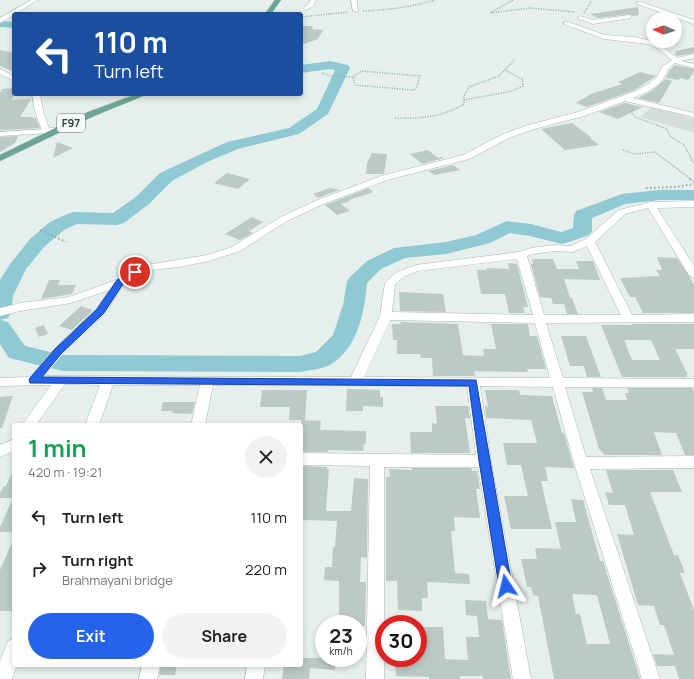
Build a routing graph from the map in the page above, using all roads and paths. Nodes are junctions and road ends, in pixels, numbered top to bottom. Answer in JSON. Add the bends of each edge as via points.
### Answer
{"nodes":[{"id":1,"x":35,"y":0,"type":"edge"},
{"id":2,"x":278,"y":0,"type":"edge"},
{"id":3,"x":313,"y":0,"type":"edge"},
{"id":4,"x":354,"y":0,"type":"edge"},
{"id":5,"x":435,"y":0,"type":"edge"},
{"id":6,"x":513,"y":0,"type":"edge"},
{"id":7,"x":639,"y":3,"type":"dead end"},
{"id":8,"x":306,"y":8,"type":"dead end"},
{"id":9,"x":356,"y":11,"type":"junction"},
{"id":10,"x":15,"y":12,"type":"edge"},
{"id":11,"x":269,"y":12,"type":"edge"},
{"id":12,"x":12,"y":14,"type":"edge"},
{"id":13,"x":582,"y":15,"type":"joint"},
{"id":14,"x":303,"y":17,"type":"edge"},
{"id":15,"x":629,"y":17,"type":"dead end"},
{"id":16,"x":2,"y":20,"type":"edge"},
{"id":17,"x":694,"y":22,"type":"edge"},
{"id":18,"x":566,"y":23,"type":"dead end"},
{"id":19,"x":694,"y":56,"type":"edge"},
{"id":20,"x":514,"y":60,"type":"dead end"},
{"id":21,"x":675,"y":60,"type":"junction"},
{"id":22,"x":694,"y":66,"type":"edge"},
{"id":23,"x":505,"y":70,"type":"junction"},
{"id":24,"x":322,"y":72,"type":"dead end"},
{"id":25,"x":1,"y":73,"type":"edge"},
{"id":26,"x":12,"y":77,"type":"edge"},
{"id":27,"x":353,"y":77,"type":"junction"},
{"id":28,"x":36,"y":96,"type":"edge"},
{"id":29,"x":139,"y":96,"type":"edge"},
{"id":30,"x":624,"y":98,"type":"junction"},
{"id":31,"x":464,"y":100,"type":"junction"},
{"id":32,"x":646,"y":104,"type":"junction"},
{"id":33,"x":694,"y":115,"type":"edge"},
{"id":34,"x":395,"y":118,"type":"dead end"},
{"id":35,"x":56,"y":130,"type":"junction"},
{"id":36,"x":46,"y":131,"type":"junction"},
{"id":37,"x":0,"y":134,"type":"edge"},
{"id":38,"x":623,"y":150,"type":"dead end"},
{"id":39,"x":0,"y":158,"type":"edge"},
{"id":40,"x":694,"y":164,"type":"edge"},
{"id":41,"x":694,"y":183,"type":"edge"},
{"id":42,"x":646,"y":188,"type":"dead end"},
{"id":43,"x":694,"y":204,"type":"edge"},
{"id":44,"x":651,"y":205,"type":"junction"},
{"id":45,"x":40,"y":230,"type":"dead end"},
{"id":46,"x":590,"y":241,"type":"junction"},
{"id":47,"x":66,"y":242,"type":"dead end"},
{"id":48,"x":520,"y":255,"type":"junction"},
{"id":49,"x":694,"y":275,"type":"edge"},
{"id":50,"x":120,"y":282,"type":"junction"},
{"id":51,"x":0,"y":312,"type":"edge"},
{"id":52,"x":386,"y":316,"type":"junction"},
{"id":53,"x":628,"y":318,"type":"junction"},
{"id":54,"x":694,"y":318,"type":"edge"},
{"id":55,"x":539,"y":319,"type":"junction"},
{"id":56,"x":37,"y":376,"type":"junction"},
{"id":57,"x":61,"y":380,"type":"junction"},
{"id":58,"x":108,"y":380,"type":"junction"},
{"id":59,"x":207,"y":380,"type":"junction"},
{"id":60,"x":0,"y":382,"type":"edge"},
{"id":61,"x":355,"y":382,"type":"junction"},
{"id":62,"x":473,"y":383,"type":"junction"},
{"id":63,"x":557,"y":383,"type":"junction"},
{"id":64,"x":694,"y":383,"type":"edge"},
{"id":65,"x":30,"y":423,"type":"edge"},
{"id":66,"x":93,"y":423,"type":"edge"},
{"id":67,"x":198,"y":423,"type":"edge"},
{"id":68,"x":12,"y":445,"type":"edge"},
{"id":69,"x":0,"y":452,"type":"edge"},
{"id":70,"x":303,"y":460,"type":"edge"},
{"id":71,"x":377,"y":461,"type":"junction"},
{"id":72,"x":484,"y":461,"type":"junction"},
{"id":73,"x":581,"y":463,"type":"junction"},
{"id":74,"x":694,"y":463,"type":"edge"},
{"id":75,"x":12,"y":653,"type":"edge"},
{"id":76,"x":151,"y":667,"type":"edge"},
{"id":77,"x":256,"y":667,"type":"edge"},
{"id":78,"x":3,"y":679,"type":"edge"},
{"id":79,"x":148,"y":679,"type":"edge"},
{"id":80,"x":254,"y":679,"type":"edge"},
{"id":81,"x":375,"y":679,"type":"edge"},
{"id":82,"x":522,"y":679,"type":"edge"},
{"id":83,"x":651,"y":679,"type":"edge"}],
"edges":[{"from":1,"to":10,"type":"street"},
{"from":2,"to":11,"type":"main road"},
{"from":3,"to":8,"type":"street"},
{"from":4,"to":9,"type":"street"},
{"from":5,"to":9,"type":"path","via":[[417,6]]},
{"from":6,"to":13,"type":"path","via":[[490,13],[527,8]]},
{"from":7,"to":17,"type":"street"},
{"from":9,"to":14,"type":"path"},
{"from":12,"to":16,"type":"street"},
{"from":13,"to":15,"type":"street","via":[[593,22]]},
{"from":18,"to":21,"type":"street","via":[[604,37],[650,42]]},
{"from":19,"to":21,"type":"street"},
{"from":20,"to":23,"type":"path"},
{"from":21,"to":22,"type":"street"},
{"from":21,"to":30,"type":"street","via":[[664,68],[660,78],[653,85]]},
{"from":23,"to":31,"type":"path","via":[[492,80],[478,82],[470,87],[465,93]]},
{"from":23,"to":31,"type":"path","via":[[520,76],[523,86],[512,91]]},
{"from":24,"to":27,"type":"path","via":[[331,76]]},
{"from":25,"to":26,"type":"street"},
{"from":27,"to":27,"type":"path","via":[[355,85],[412,90],[416,89],[420,76],[362,71]]},
{"from":28,"to":36,"type":"street"},
{"from":29,"to":35,"type":"main road","number":"F97"},
{"from":30,"to":32,"type":"street"},
{"from":30,"to":50,"type":"street","via":[[581,114],[506,136],[452,162],[384,178],[318,203],[284,219],[236,248],[209,258],[152,267],[135,272]]},
{"from":31,"to":34,"type":"path","via":[[464,104],[459,108],[439,115],[425,118]]},
{"from":32,"to":33,"type":"street"},
{"from":32,"to":40,"type":"path","via":[[633,110],[632,115],[667,129],[670,136],[684,145]]},
{"from":35,"to":36,"type":"street"},
{"from":35,"to":39,"type":"main road","number":"F97"},
{"from":36,"to":37,"type":"street"},
{"from":38,"to":41,"type":"path","via":[[634,154],[655,152]]},
{"from":41,"to":42,"type":"path","via":[[675,187]]},
{"from":43,"to":44,"type":"street"},
{"from":44,"to":46,"type":"street","via":[[622,212]]},
{"from":44,"to":49,"type":"street"},
{"from":45,"to":47,"type":"path"},
{"from":46,"to":48,"type":"street","via":[[573,249],[531,250]]},
{"from":46,"to":53,"type":"street"},
{"from":48,"to":52,"type":"street","via":[[416,268],[401,274],[390,283]]},
{"from":48,"to":55,"type":"street"},
{"from":50,"to":51,"type":"street","via":[[71,300]]},
{"from":50,"to":56,"type":"street","via":[[100,311]]},
{"from":52,"to":55,"type":"street"},
{"from":52,"to":61,"type":"street"},
{"from":53,"to":54,"type":"street"},
{"from":53,"to":55,"type":"street"},
{"from":55,"to":63,"type":"street"},
{"from":56,"to":57,"type":"street"},
{"from":56,"to":60,"type":"street"},
{"from":57,"to":58,"type":"street"},
{"from":57,"to":65,"type":"street"},
{"from":58,"to":59,"type":"street"},
{"from":58,"to":66,"type":"street"},
{"from":59,"to":61,"type":"street"},
{"from":59,"to":67,"type":"street"},
{"from":61,"to":62,"type":"street"},
{"from":62,"to":63,"type":"street"},
{"from":62,"to":72,"type":"street"},
{"from":63,"to":64,"type":"street"},
{"from":63,"to":73,"type":"street"},
{"from":68,"to":69,"type":"street"},
{"from":70,"to":71,"type":"street"},
{"from":71,"to":72,"type":"street"},
{"from":71,"to":81,"type":"street"},
{"from":72,"to":82,"type":"street"},
{"from":73,"to":74,"type":"street"},
{"from":73,"to":83,"type":"street"},
{"from":75,"to":78,"type":"street"},
{"from":76,"to":79,"type":"street"},
{"from":77,"to":80,"type":"street"}]}
